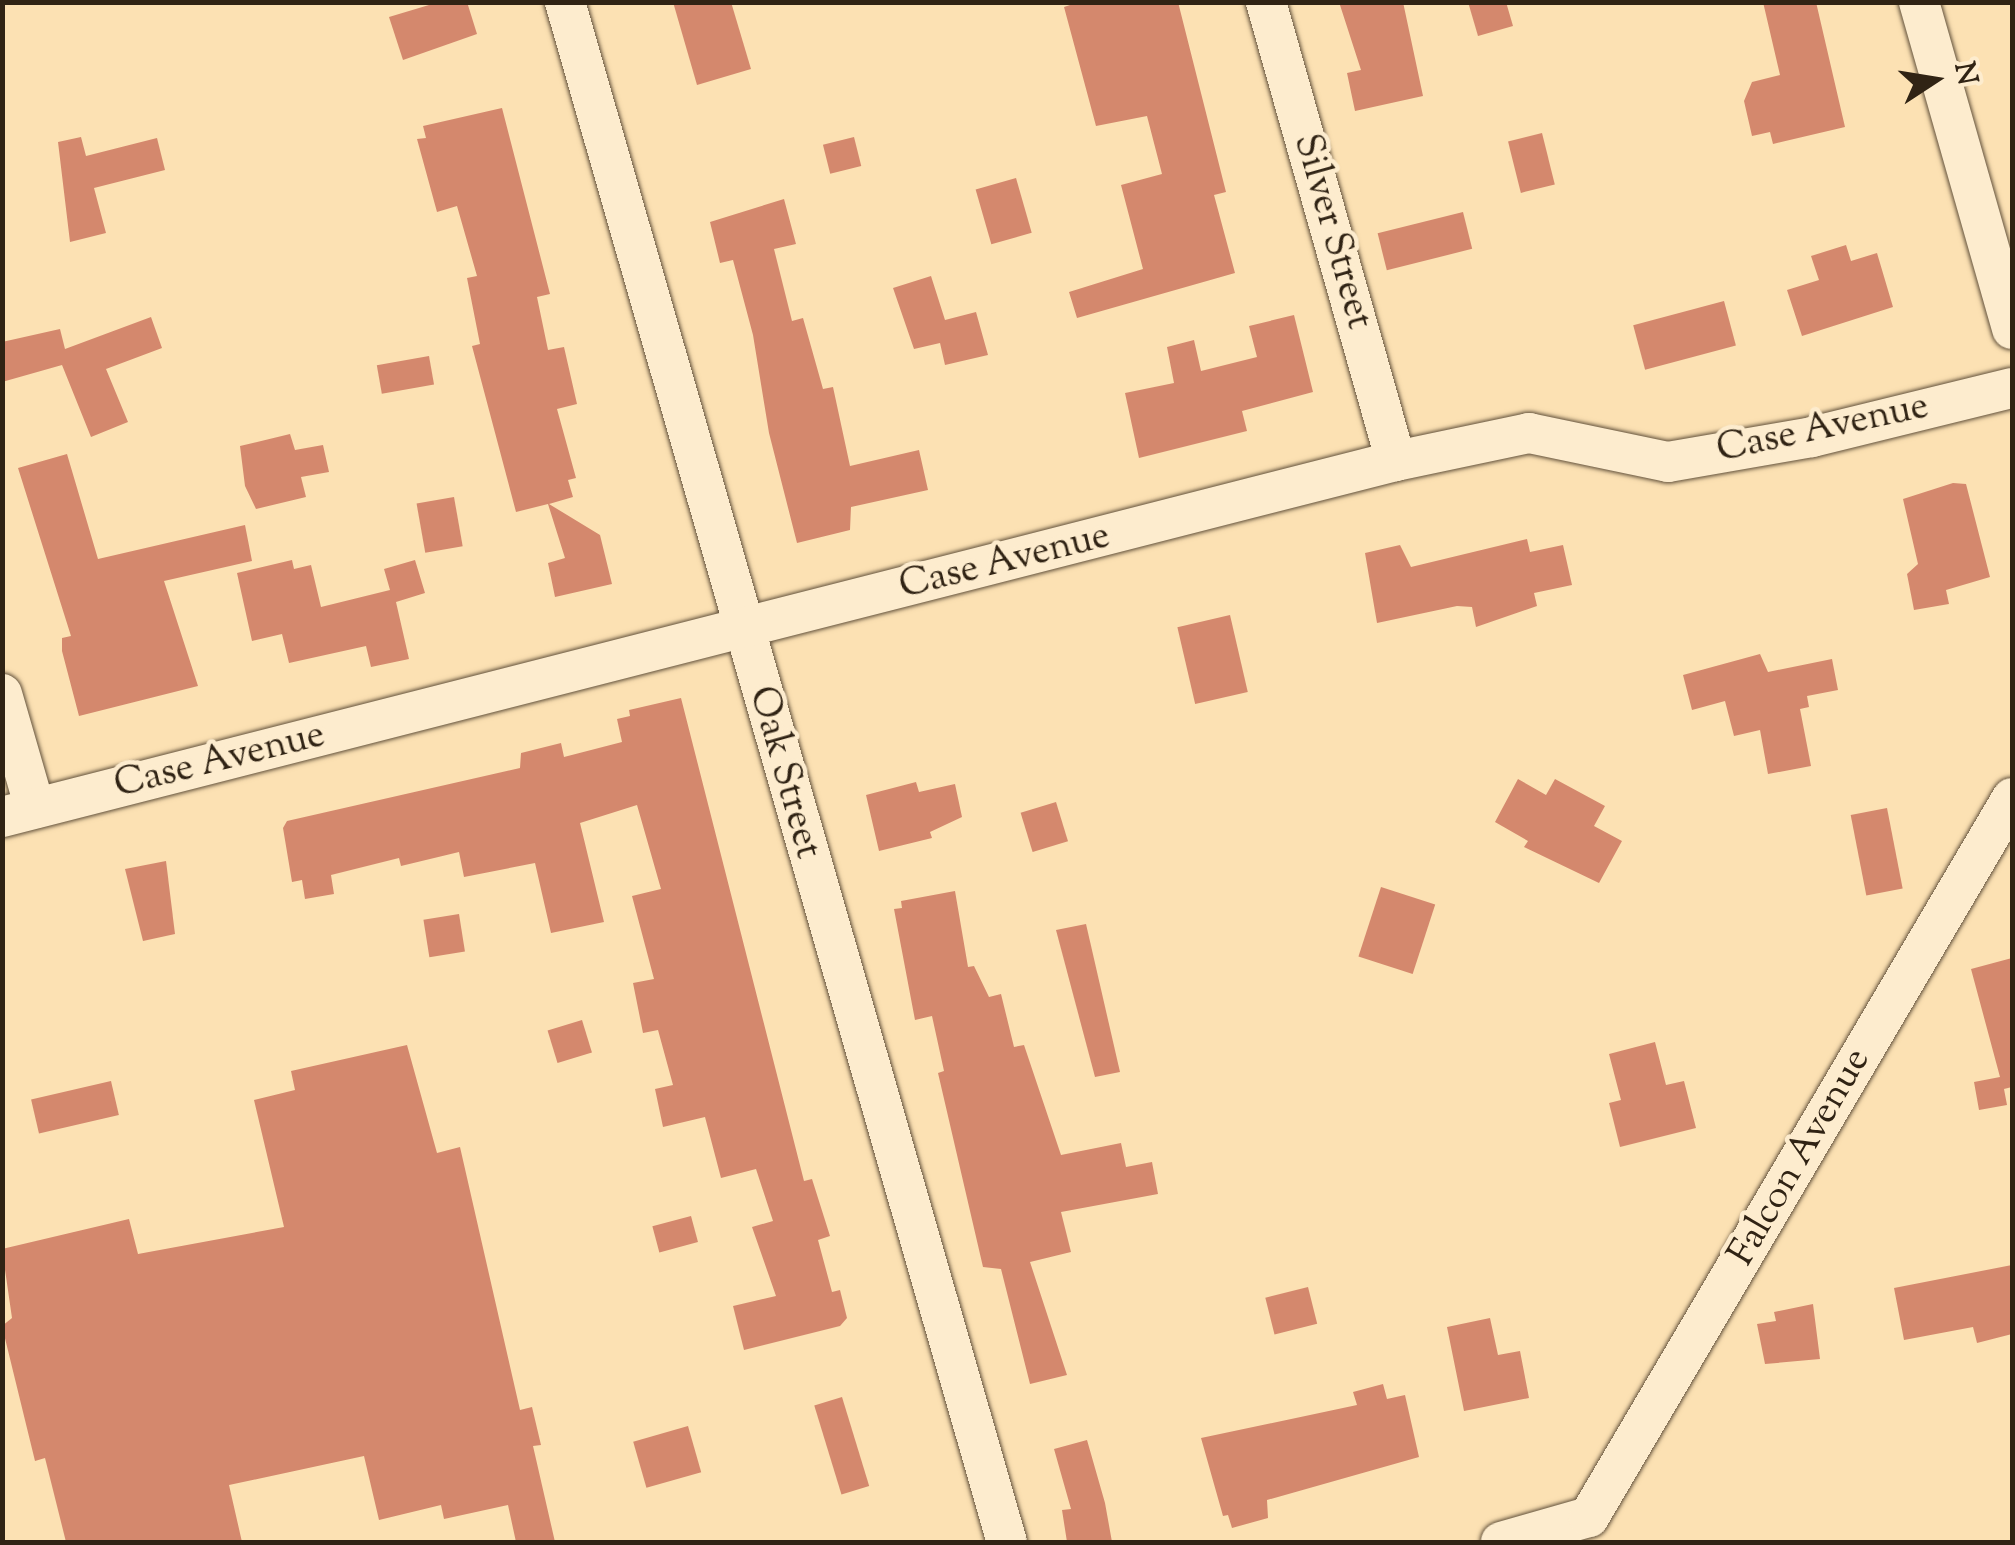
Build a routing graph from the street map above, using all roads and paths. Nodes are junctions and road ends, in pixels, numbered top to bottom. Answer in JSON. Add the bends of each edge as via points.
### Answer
{"nodes":[{"id":1,"x":565,"y":2,"type":"edge"},
{"id":2,"x":1266,"y":2,"type":"edge"},
{"id":3,"x":1919,"y":2,"type":"edge"},
{"id":4,"x":2012,"y":330,"type":"edge"},
{"id":5,"x":2012,"y":388,"type":"edge"},
{"id":6,"x":1396,"y":461,"type":"junction"},
{"id":7,"x":742,"y":630,"type":"junction"},
{"id":8,"x":2,"y":694,"type":"edge"},
{"id":9,"x":2012,"y":798,"type":"edge"},
{"id":10,"x":19,"y":812,"type":"edge"},
{"id":11,"x":1007,"y":1542,"type":"edge"},
{"id":12,"x":1501,"y":1542,"type":"edge"}],
"edges":[{"from":1,"to":7,"type":"street","name":"Oak Street"},
{"from":2,"to":6,"type":"street","name":"Silver Street"},
{"from":3,"to":4,"type":"street"},
{"from":5,"to":6,"type":"street","name":"Case Avenue","via":[[1668,462],[1529,433]]},
{"from":6,"to":7,"type":"street","name":"Case Avenue"},
{"from":7,"to":10,"type":"street","name":"Case Avenue"},
{"from":7,"to":11,"type":"street","name":"Oak Street"},
{"from":8,"to":10,"type":"street"},
{"from":9,"to":12,"type":"street","name":"Falcon Avenue","via":[[1589,1517]]}]}
